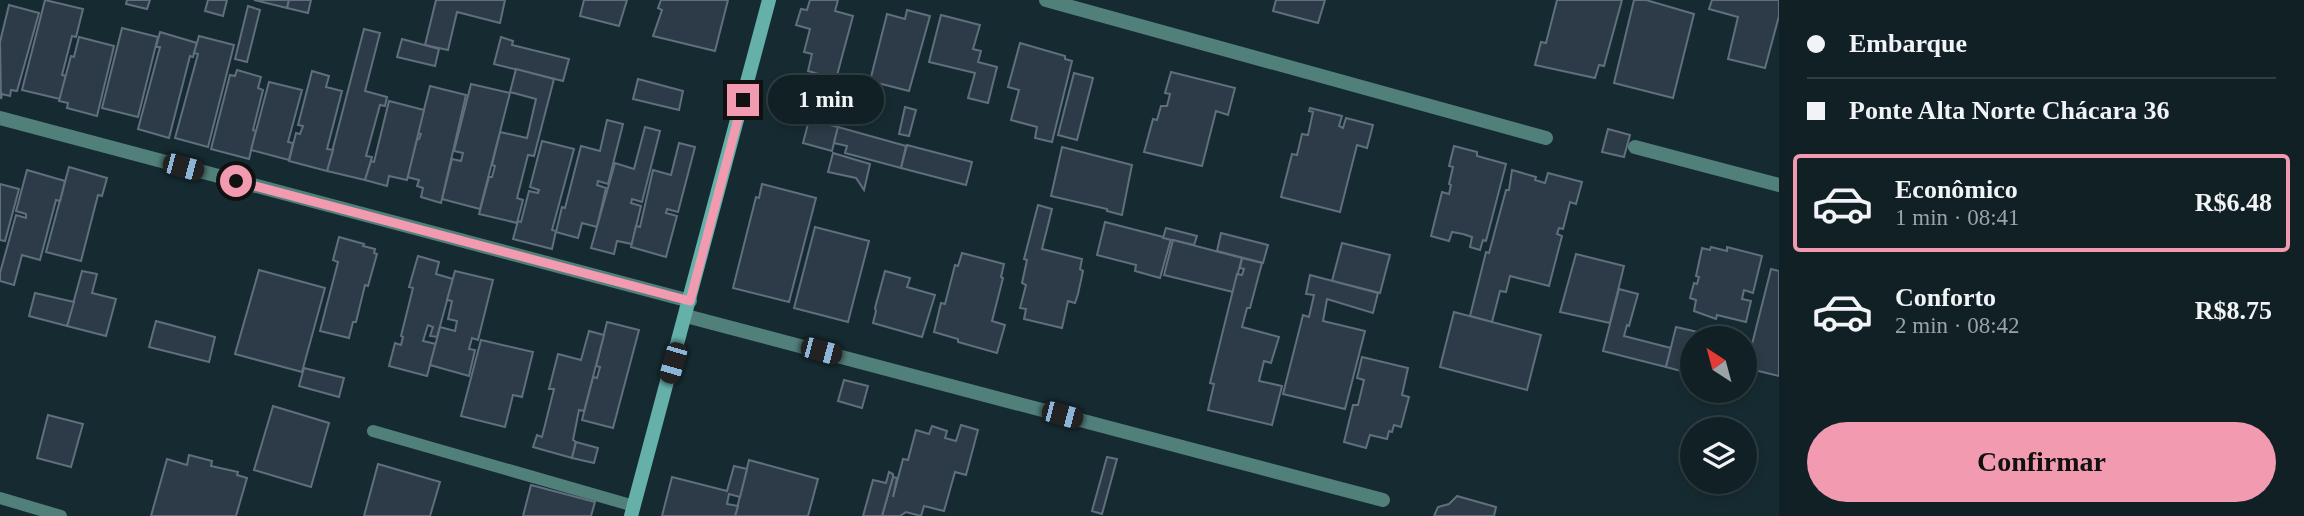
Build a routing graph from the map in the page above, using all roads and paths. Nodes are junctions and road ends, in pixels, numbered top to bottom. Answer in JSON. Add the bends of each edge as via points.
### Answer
{"nodes":[{"id":1,"x":769,"y":0,"type":"edge"},
{"id":2,"x":1046,"y":0,"type":"edge"},
{"id":3,"x":0,"y":118,"type":"edge"},
{"id":4,"x":1546,"y":138,"type":"dead end"},
{"id":5,"x":1635,"y":147,"type":"dead end"},
{"id":6,"x":1779,"y":185,"type":"edge"},
{"id":7,"x":690,"y":301,"type":"junction"},
{"id":8,"x":686,"y":316,"type":"junction"},
{"id":9,"x":373,"y":431,"type":"dead end"},
{"id":10,"x":0,"y":498,"type":"edge"},
{"id":11,"x":1383,"y":500,"type":"dead end"},
{"id":12,"x":632,"y":511,"type":"edge"},
{"id":13,"x":61,"y":516,"type":"edge"}],
"edges":[{"from":1,"to":7,"type":"street"},
{"from":2,"to":4,"type":"street"},
{"from":3,"to":7,"type":"street"},
{"from":5,"to":6,"type":"street"},
{"from":7,"to":8,"type":"street"},
{"from":8,"to":11,"type":"street"},
{"from":8,"to":12,"type":"street"},
{"from":9,"to":12,"type":"lane"},
{"from":10,"to":13,"type":"lane"}]}
